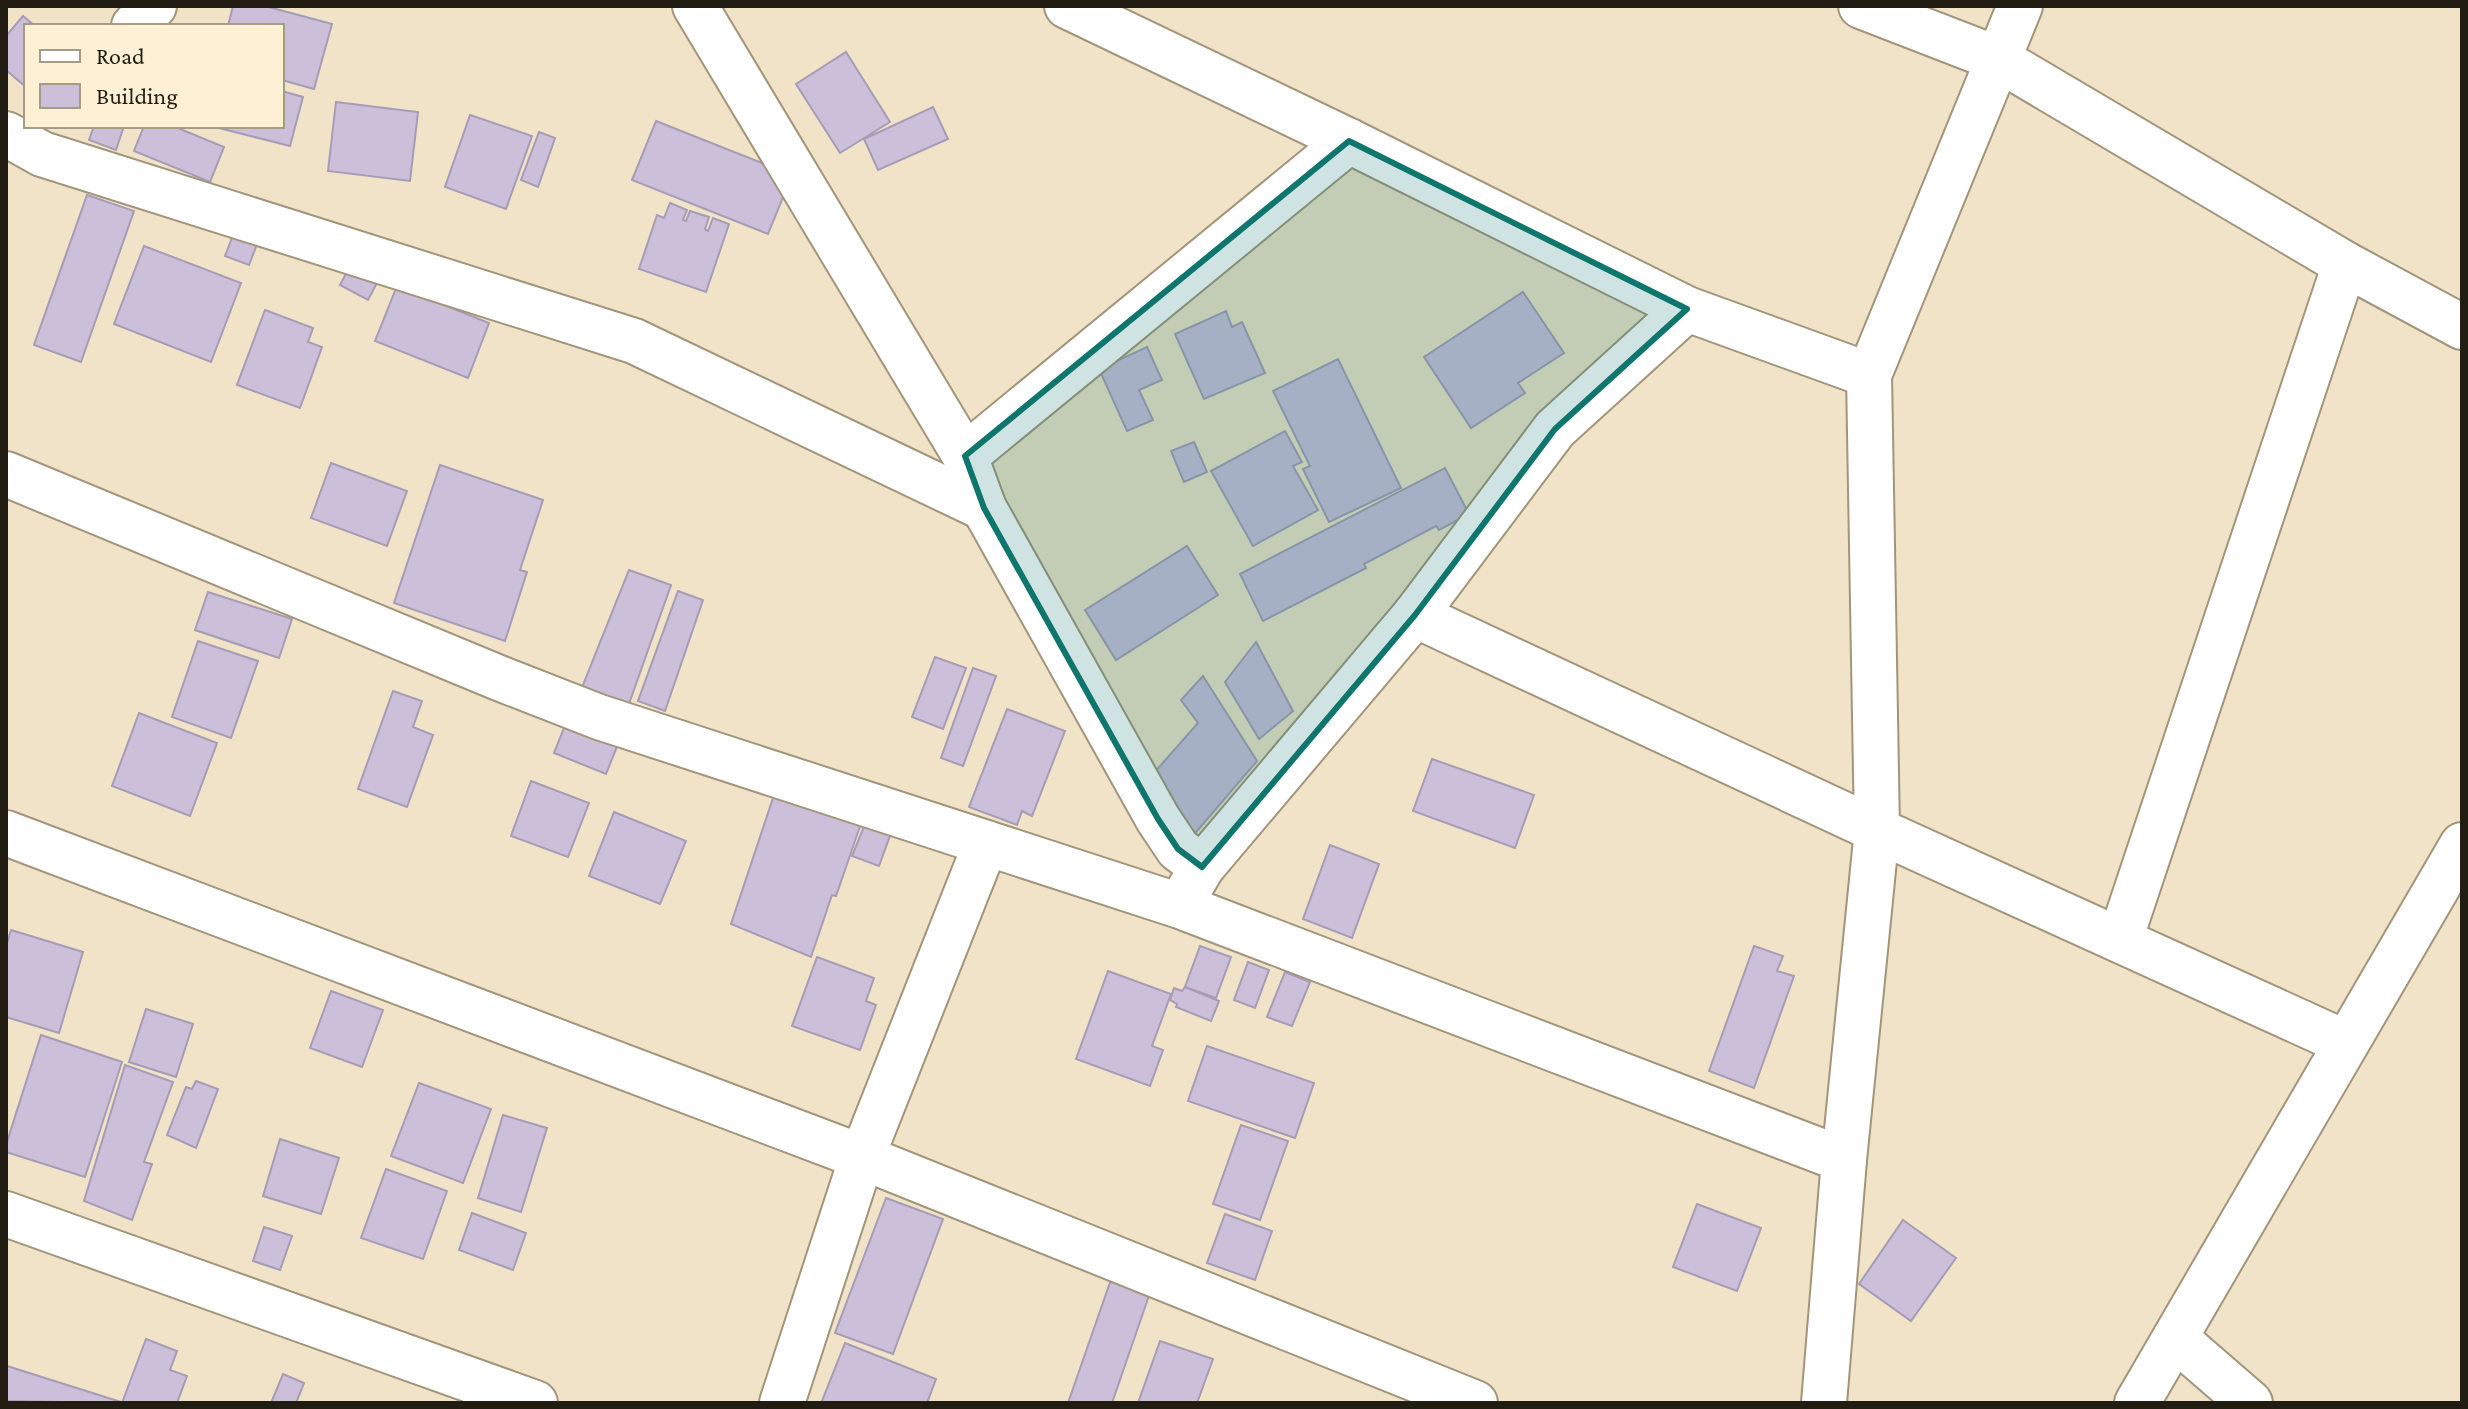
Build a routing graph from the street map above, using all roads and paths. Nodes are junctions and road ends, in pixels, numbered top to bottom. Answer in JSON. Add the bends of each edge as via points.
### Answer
{"nodes":[{"id":1,"x":154,"y":6,"type":"edge"},
{"id":2,"x":695,"y":6,"type":"edge"},
{"id":3,"x":1067,"y":6,"type":"edge"},
{"id":4,"x":1861,"y":6,"type":"edge"},
{"id":5,"x":2020,"y":6,"type":"edge"},
{"id":6,"x":136,"y":24,"type":"edge"},
{"id":7,"x":1998,"y":59,"type":"junction"},
{"id":8,"x":37,"y":138,"type":"edge"},
{"id":9,"x":1349,"y":141,"type":"junction"},
{"id":10,"x":2345,"y":264,"type":"junction"},
{"id":11,"x":1687,"y":309,"type":"junction"},
{"id":12,"x":2462,"y":327,"type":"edge"},
{"id":13,"x":1869,"y":375,"type":"junction"},
{"id":14,"x":965,"y":456,"type":"junction"},
{"id":15,"x":6,"y":474,"type":"edge"},
{"id":16,"x":984,"y":508,"type":"junction"},
{"id":17,"x":1415,"y":615,"type":"junction"},
{"id":18,"x":1877,"y":830,"type":"junction"},
{"id":19,"x":6,"y":833,"type":"edge"},
{"id":20,"x":986,"y":843,"type":"junction"},
{"id":21,"x":2462,"y":845,"type":"edge"},
{"id":22,"x":1202,"y":867,"type":"junction"},
{"id":23,"x":1180,"y":906,"type":"junction"},
{"id":24,"x":2120,"y":940,"type":"junction"},
{"id":25,"x":2346,"y":1043,"type":"junction"},
{"id":26,"x":862,"y":1157,"type":"junction"},
{"id":27,"x":1844,"y":1160,"type":"junction"},
{"id":28,"x":6,"y":1214,"type":"edge"},
{"id":29,"x":2175,"y":1338,"type":"junction"},
{"id":30,"x":535,"y":1403,"type":"edge"},
{"id":31,"x":782,"y":1403,"type":"edge"},
{"id":32,"x":1475,"y":1403,"type":"edge"},
{"id":33,"x":1824,"y":1403,"type":"edge"},
{"id":34,"x":2137,"y":1403,"type":"edge"},
{"id":35,"x":2250,"y":1403,"type":"edge"}],
"edges":[{"from":1,"to":6,"type":"street"},
{"from":2,"to":14,"type":"street"},
{"from":3,"to":9,"type":"street"},
{"from":4,"to":7,"type":"street"},
{"from":5,"to":7,"type":"street"},
{"from":7,"to":10,"type":"street"},
{"from":7,"to":13,"type":"street"},
{"from":8,"to":16,"type":"street","via":[[634,341]]},
{"from":9,"to":11,"type":"street"},
{"from":9,"to":14,"type":"street"},
{"from":10,"to":12,"type":"street"},
{"from":10,"to":24,"type":"street"},
{"from":11,"to":13,"type":"street"},
{"from":11,"to":17,"type":"street","via":[[1555,429]]},
{"from":13,"to":18,"type":"street"},
{"from":14,"to":16,"type":"street"},
{"from":15,"to":20,"type":"street","via":[[599,717]]},
{"from":16,"to":22,"type":"street","via":[[1158,819],[1178,849]]},
{"from":17,"to":18,"type":"street"},
{"from":17,"to":22,"type":"street"},
{"from":18,"to":24,"type":"street"},
{"from":18,"to":27,"type":"street"},
{"from":19,"to":26,"type":"street"},
{"from":20,"to":23,"type":"street"},
{"from":20,"to":26,"type":"street"},
{"from":21,"to":25,"type":"street"},
{"from":22,"to":23,"type":"street"},
{"from":23,"to":27,"type":"street"},
{"from":24,"to":25,"type":"street"},
{"from":25,"to":29,"type":"street"},
{"from":26,"to":31,"type":"street"},
{"from":26,"to":32,"type":"street"},
{"from":27,"to":33,"type":"street"},
{"from":28,"to":30,"type":"street"},
{"from":29,"to":34,"type":"street"},
{"from":29,"to":35,"type":"street"}]}
